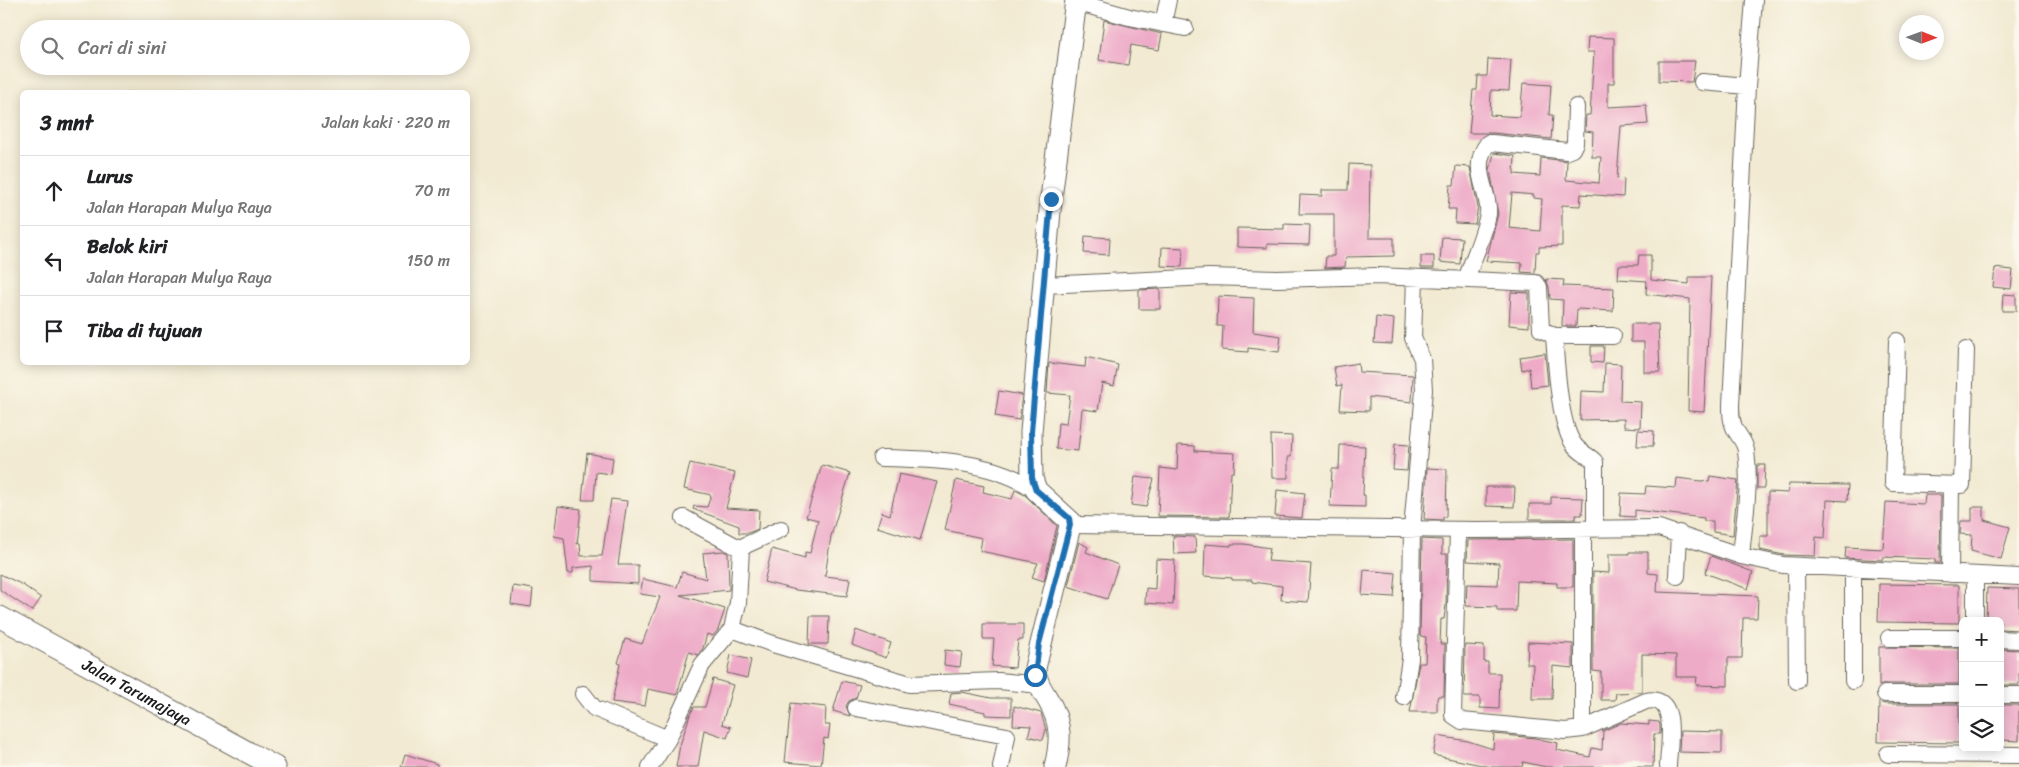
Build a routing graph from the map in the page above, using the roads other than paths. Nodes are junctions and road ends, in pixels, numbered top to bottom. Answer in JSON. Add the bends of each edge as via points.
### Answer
{"nodes":[{"id":1,"x":1168,"y":0,"type":"edge"},
{"id":2,"x":1754,"y":0,"type":"edge"},
{"id":3,"x":1076,"y":1,"type":"edge"},
{"id":4,"x":1163,"y":24,"type":"junction"},
{"id":5,"x":1185,"y":28,"type":"dead end"},
{"id":6,"x":1702,"y":82,"type":"dead end"},
{"id":7,"x":1747,"y":86,"type":"junction"},
{"id":8,"x":1576,"y":107,"type":"dead end"},
{"id":9,"x":1415,"y":278,"type":"junction"},
{"id":10,"x":1466,"y":280,"type":"junction"},
{"id":11,"x":1044,"y":285,"type":"junction"},
{"id":12,"x":1554,"y":336,"type":"junction"},
{"id":13,"x":1613,"y":336,"type":"dead end"},
{"id":14,"x":1897,"y":341,"type":"dead end"},
{"id":15,"x":1966,"y":350,"type":"dead end"},
{"id":16,"x":881,"y":458,"type":"dead end"},
{"id":17,"x":1951,"y":485,"type":"junction"},
{"id":18,"x":1036,"y":490,"type":"junction"},
{"id":19,"x":684,"y":518,"type":"dead end"},
{"id":20,"x":1070,"y":525,"type":"junction"},
{"id":21,"x":781,"y":529,"type":"dead end"},
{"id":22,"x":1412,"y":529,"type":"junction"},
{"id":23,"x":1589,"y":529,"type":"junction"},
{"id":24,"x":1458,"y":530,"type":"junction"},
{"id":25,"x":1678,"y":533,"type":"junction"},
{"id":26,"x":741,"y":549,"type":"junction"},
{"id":27,"x":1741,"y":556,"type":"junction"},
{"id":28,"x":1796,"y":566,"type":"junction"},
{"id":29,"x":1852,"y":568,"type":"junction"},
{"id":30,"x":1950,"y":574,"type":"junction"},
{"id":31,"x":1677,"y":576,"type":"dead end"},
{"id":32,"x":1975,"y":576,"type":"junction"},
{"id":33,"x":2019,"y":577,"type":"edge"},
{"id":34,"x":0,"y":617,"type":"edge"},
{"id":35,"x":1975,"y":617,"type":"edge"},
{"id":36,"x":732,"y":629,"type":"junction"},
{"id":37,"x":1890,"y":638,"type":"dead end"},
{"id":38,"x":1959,"y":638,"type":"edge"},
{"id":39,"x":2004,"y":639,"type":"edge"},
{"id":40,"x":2019,"y":640,"type":"edge"},
{"id":41,"x":1797,"y":681,"type":"dead end"},
{"id":42,"x":1853,"y":681,"type":"dead end"},
{"id":43,"x":1040,"y":685,"type":"junction"},
{"id":44,"x":583,"y":694,"type":"dead end"},
{"id":45,"x":1885,"y":694,"type":"dead end"},
{"id":46,"x":1959,"y":694,"type":"edge"},
{"id":47,"x":2004,"y":695,"type":"edge"},
{"id":48,"x":2019,"y":695,"type":"edge"},
{"id":49,"x":1404,"y":698,"type":"dead end"},
{"id":50,"x":856,"y":708,"type":"dead end"},
{"id":51,"x":1583,"y":729,"type":"junction"},
{"id":52,"x":668,"y":739,"type":"junction"},
{"id":53,"x":1888,"y":754,"type":"dead end"},
{"id":54,"x":2019,"y":755,"type":"edge"},
{"id":55,"x":1976,"y":756,"type":"edge"},
{"id":56,"x":275,"y":767,"type":"edge"},
{"id":57,"x":650,"y":767,"type":"edge"},
{"id":58,"x":1001,"y":767,"type":"edge"},
{"id":59,"x":1055,"y":767,"type":"edge"},
{"id":60,"x":1668,"y":767,"type":"edge"}],
"edges":[{"from":1,"to":4,"type":"street"},
{"from":2,"to":7,"type":"street"},
{"from":3,"to":4,"type":"street"},
{"from":3,"to":11,"type":"street","via":[[1052,190]]},
{"from":4,"to":5,"type":"street"},
{"from":6,"to":7,"type":"street"},
{"from":7,"to":27,"type":"street","via":[[1731,419],[1746,451]]},
{"from":8,"to":10,"type":"street","via":[[1572,149],[1492,143],[1484,148],[1480,169],[1488,213]]},
{"from":9,"to":10,"type":"street"},
{"from":9,"to":11,"type":"street","via":[[1209,277]]},
{"from":9,"to":22,"type":"street","via":[[1413,338],[1424,370]]},
{"from":10,"to":12,"type":"street","via":[[1538,285],[1541,329]]},
{"from":11,"to":18,"type":"street","via":[[1031,432],[1032,478]]},
{"from":12,"to":13,"type":"street"},
{"from":12,"to":23,"type":"street","via":[[1560,396],[1570,438],[1581,453],[1595,462]]},
{"from":14,"to":17,"type":"street","via":[[1893,483]]},
{"from":15,"to":17,"type":"street","via":[[1962,485]]},
{"from":16,"to":18,"type":"street","via":[[934,459],[970,466],[1013,477]]},
{"from":17,"to":30,"type":"street"},
{"from":18,"to":20,"type":"street","via":[[1069,518]]},
{"from":19,"to":26,"type":"street"},
{"from":20,"to":22,"type":"street"},
{"from":20,"to":43,"type":"street","via":[[1039,644],[1035,675]]},
{"from":21,"to":26,"type":"street"},
{"from":22,"to":24,"type":"street"},
{"from":22,"to":49,"type":"street","via":[[1411,633]]},
{"from":23,"to":24,"type":"street"},
{"from":23,"to":25,"type":"street","via":[[1658,528]]},
{"from":23,"to":51,"type":"street"},
{"from":24,"to":51,"type":"street","via":[[1453,715],[1462,721],[1565,731]]},
{"from":25,"to":27,"type":"street"},
{"from":25,"to":31,"type":"street"},
{"from":26,"to":36,"type":"street","via":[[738,604]]},
{"from":27,"to":28,"type":"street"},
{"from":28,"to":29,"type":"street"},
{"from":28,"to":41,"type":"street"},
{"from":29,"to":30,"type":"street"},
{"from":29,"to":42,"type":"street"},
{"from":30,"to":32,"type":"street"},
{"from":32,"to":33,"type":"street"},
{"from":32,"to":35,"type":"street"},
{"from":34,"to":56,"type":"street","name":"Jalan Tarumajaya"},
{"from":36,"to":43,"type":"street","via":[[910,684],[998,681]]},
{"from":36,"to":52,"type":"street","via":[[702,665]]},
{"from":37,"to":38,"type":"street"},
{"from":39,"to":40,"type":"street"},
{"from":43,"to":59,"type":"street","via":[[1050,702],[1061,735]]},
{"from":44,"to":52,"type":"street","via":[[594,708]]},
{"from":45,"to":46,"type":"street"},
{"from":47,"to":48,"type":"street"},
{"from":50,"to":58,"type":"street","via":[[1007,736]]},
{"from":51,"to":60,"type":"street","via":[[1646,702],[1662,702],[1670,715]]},
{"from":52,"to":57,"type":"street"},
{"from":53,"to":55,"type":"street"},
{"from":54,"to":55,"type":"street"}]}
